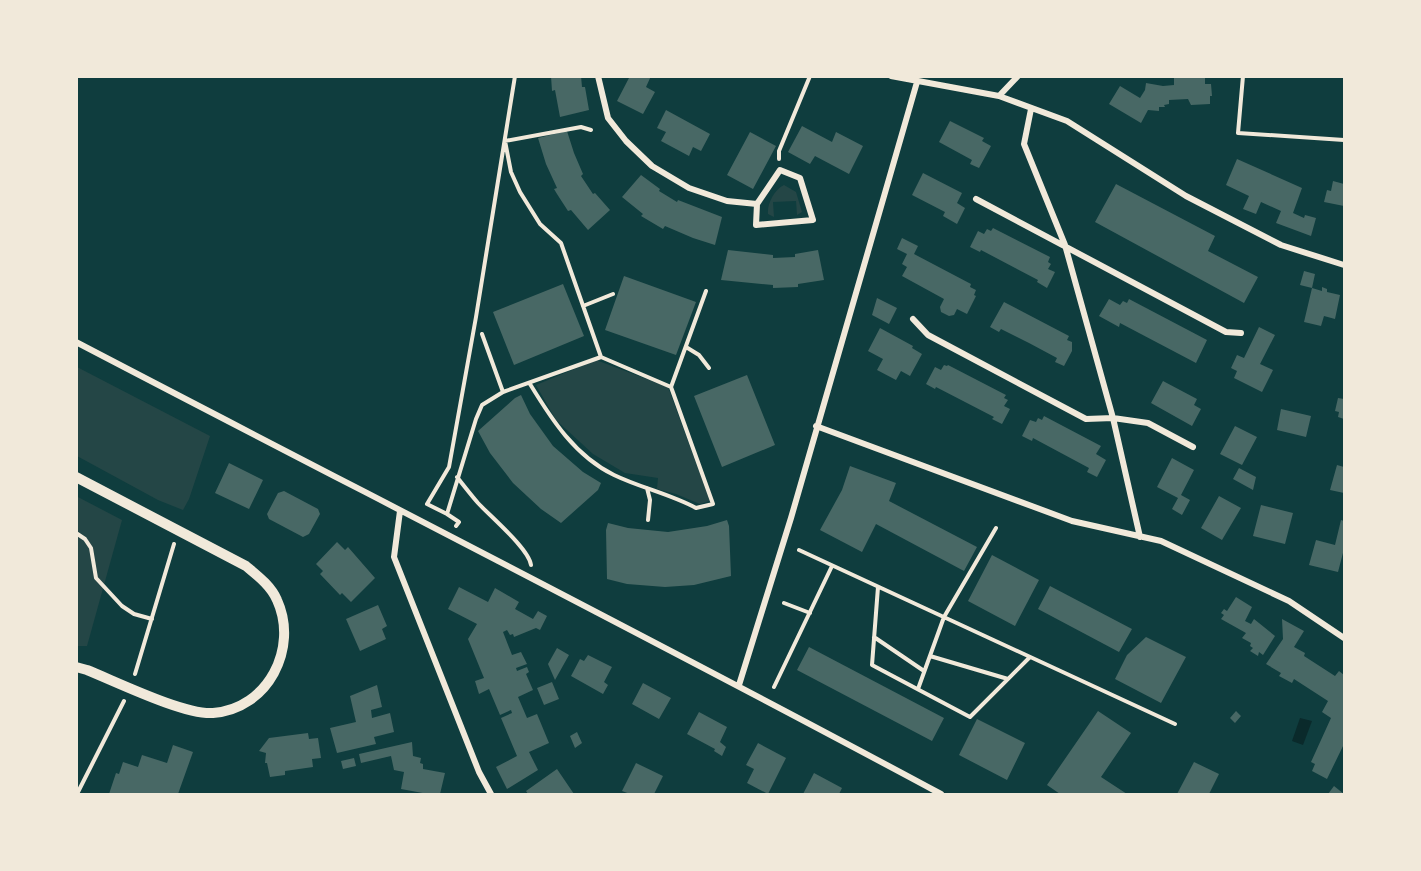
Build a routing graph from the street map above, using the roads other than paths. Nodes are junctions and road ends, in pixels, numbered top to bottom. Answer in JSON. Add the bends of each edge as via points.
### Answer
{"nodes":[{"id":1,"x":598,"y":76,"type":"edge"},
{"id":2,"x":891,"y":76,"type":"edge"},
{"id":3,"x":1018,"y":76,"type":"edge"},
{"id":4,"x":917,"y":82,"type":"junction"},
{"id":5,"x":999,"y":96,"type":"junction"},
{"id":6,"x":1031,"y":109,"type":"junction"},
{"id":7,"x":976,"y":199,"type":"dead end"},
{"id":8,"x":757,"y":204,"type":"junction"},
{"id":9,"x":1065,"y":245,"type":"junction"},
{"id":10,"x":1344,"y":265,"type":"edge"},
{"id":11,"x":913,"y":319,"type":"dead end"},
{"id":12,"x":1241,"y":333,"type":"dead end"},
{"id":13,"x":76,"y":342,"type":"edge"},
{"id":14,"x":1113,"y":418,"type":"junction"},
{"id":15,"x":816,"y":426,"type":"junction"},
{"id":16,"x":1193,"y":447,"type":"dead end"},
{"id":17,"x":76,"y":477,"type":"edge"},
{"id":18,"x":400,"y":511,"type":"junction"},
{"id":19,"x":1140,"y":537,"type":"junction"},
{"id":20,"x":1344,"y":638,"type":"edge"},
{"id":21,"x":76,"y":668,"type":"edge"},
{"id":22,"x":739,"y":685,"type":"junction"},
{"id":23,"x":491,"y":795,"type":"edge"},
{"id":24,"x":941,"y":795,"type":"edge"}],
"edges":[{"from":1,"to":8,"type":"street","via":[[608,118],[652,166],[699,191],[727,201]]},
{"from":2,"to":4,"type":"street"},
{"from":3,"to":5,"type":"street"},
{"from":4,"to":5,"type":"street"},
{"from":4,"to":15,"type":"street"},
{"from":5,"to":6,"type":"street"},
{"from":6,"to":9,"type":"street","via":[[1024,144]]},
{"from":6,"to":10,"type":"street","via":[[1067,121],[1186,196],[1281,245]]},
{"from":7,"to":9,"type":"street"},
{"from":8,"to":8,"type":"street","via":[[756,225],[813,220],[800,178],[780,170]]},
{"from":9,"to":12,"type":"street","via":[[1226,332]]},
{"from":9,"to":14,"type":"street"},
{"from":11,"to":14,"type":"street","via":[[928,335],[1086,419]]},
{"from":13,"to":18,"type":"street"},
{"from":14,"to":16,"type":"street","via":[[1148,423]]},
{"from":14,"to":19,"type":"street"},
{"from":15,"to":19,"type":"street","via":[[1072,521]]},
{"from":15,"to":22,"type":"street"},
{"from":17,"to":21,"type":"street","via":[[246,566],[276,598],[285,630],[280,662],[272,679],[243,704],[212,713],[187,710]]},
{"from":18,"to":22,"type":"street"},
{"from":18,"to":23,"type":"street","via":[[394,557]]},
{"from":19,"to":20,"type":"street","via":[[1161,541],[1289,601]]},
{"from":22,"to":24,"type":"street"}]}
